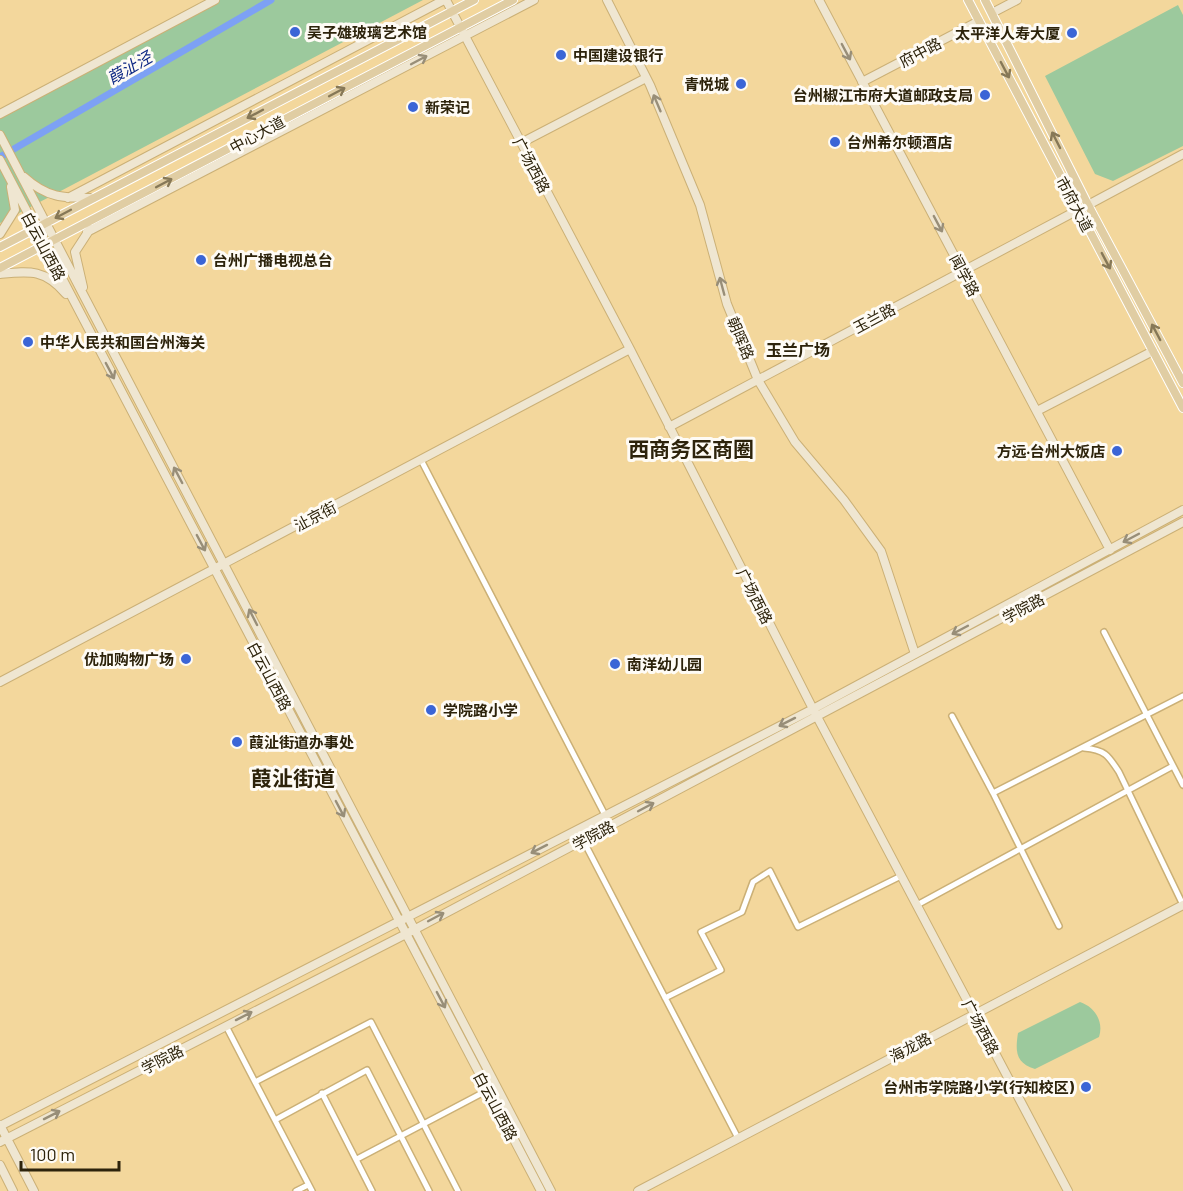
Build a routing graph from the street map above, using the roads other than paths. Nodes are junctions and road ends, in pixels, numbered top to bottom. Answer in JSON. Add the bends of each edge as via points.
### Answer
{"nodes":[{"id":1,"x":215,"y":0,"type":"edge"},
{"id":2,"x":445,"y":0,"type":"edge"},
{"id":3,"x":474,"y":0,"type":"edge"},
{"id":4,"x":513,"y":0,"type":"edge"},
{"id":5,"x":534,"y":0,"type":"edge"},
{"id":6,"x":607,"y":0,"type":"edge"},
{"id":7,"x":819,"y":0,"type":"edge"},
{"id":8,"x":968,"y":0,"type":"edge"},
{"id":9,"x":985,"y":0,"type":"edge"},
{"id":10,"x":1017,"y":0,"type":"edge"},
{"id":11,"x":452,"y":12,"type":"junction"},
{"id":12,"x":992,"y":13,"type":"junction"},
{"id":13,"x":979,"y":21,"type":"junction"},
{"id":14,"x":463,"y":32,"type":"junction"},
{"id":15,"x":646,"y":78,"type":"junction"},
{"id":16,"x":862,"y":82,"type":"junction"},
{"id":17,"x":0,"y":114,"type":"edge"},
{"id":18,"x":1,"y":137,"type":"edge"},
{"id":19,"x":521,"y":143,"type":"junction"},
{"id":20,"x":1183,"y":154,"type":"edge"},
{"id":21,"x":0,"y":160,"type":"edge"},
{"id":22,"x":17,"y":168,"type":"junction"},
{"id":23,"x":10,"y":180,"type":"junction"},
{"id":24,"x":68,"y":198,"type":"junction"},
{"id":25,"x":94,"y":198,"type":"junction"},
{"id":26,"x":1088,"y":205,"type":"junction"},
{"id":27,"x":1078,"y":210,"type":"junction"},
{"id":28,"x":106,"y":213,"type":"junction"},
{"id":29,"x":46,"y":224,"type":"junction"},
{"id":30,"x":35,"y":229,"type":"junction"},
{"id":31,"x":87,"y":232,"type":"junction"},
{"id":32,"x":0,"y":234,"type":"edge"},
{"id":33,"x":54,"y":240,"type":"junction"},
{"id":34,"x":44,"y":245,"type":"junction"},
{"id":35,"x":0,"y":247,"type":"edge"},
{"id":36,"x":0,"y":268,"type":"edge"},
{"id":37,"x":963,"y":271,"type":"junction"},
{"id":38,"x":16,"y":273,"type":"junction"},
{"id":39,"x":0,"y":274,"type":"edge"},
{"id":40,"x":0,"y":280,"type":"edge"},
{"id":41,"x":76,"y":306,"type":"junction"},
{"id":42,"x":89,"y":306,"type":"junction"},
{"id":43,"x":630,"y":349,"type":"junction"},
{"id":44,"x":1153,"y":351,"type":"junction"},
{"id":45,"x":758,"y":380,"type":"junction"},
{"id":46,"x":1183,"y":383,"type":"edge"},
{"id":47,"x":1183,"y":408,"type":"edge"},
{"id":48,"x":1037,"y":411,"type":"junction"},
{"id":49,"x":669,"y":427,"type":"junction"},
{"id":50,"x":421,"y":460,"type":"junction"},
{"id":51,"x":1183,"y":510,"type":"edge"},
{"id":52,"x":1183,"y":522,"type":"edge"},
{"id":53,"x":1110,"y":550,"type":"junction"},
{"id":54,"x":225,"y":564,"type":"junction"},
{"id":55,"x":214,"y":569,"type":"junction"},
{"id":56,"x":1104,"y":632,"type":"dead end"},
{"id":57,"x":915,"y":654,"type":"junction"},
{"id":58,"x":0,"y":682,"type":"edge"},
{"id":59,"x":1183,"y":696,"type":"edge"},
{"id":60,"x":813,"y":709,"type":"junction"},
{"id":61,"x":1147,"y":715,"type":"junction"},
{"id":62,"x":817,"y":717,"type":"junction"},
{"id":63,"x":952,"y":717,"type":"dead end"},
{"id":64,"x":1084,"y":748,"type":"junction"},
{"id":65,"x":1173,"y":766,"type":"junction"},
{"id":66,"x":1183,"y":785,"type":"edge"},
{"id":67,"x":1128,"y":792,"type":"junction"},
{"id":68,"x":993,"y":793,"type":"junction"},
{"id":69,"x":606,"y":815,"type":"junction"},
{"id":70,"x":583,"y":840,"type":"junction"},
{"id":71,"x":1020,"y":849,"type":"junction"},
{"id":72,"x":901,"y":876,"type":"junction"},
{"id":73,"x":916,"y":904,"type":"junction"},
{"id":74,"x":1183,"y":905,"type":"edge"},
{"id":75,"x":408,"y":917,"type":"junction"},
{"id":76,"x":399,"y":921,"type":"junction"},
{"id":77,"x":1059,"y":926,"type":"dead end"},
{"id":78,"x":415,"y":929,"type":"junction"},
{"id":79,"x":406,"y":934,"type":"junction"},
{"id":80,"x":665,"y":998,"type":"junction"},
{"id":81,"x":974,"y":1014,"type":"junction"},
{"id":82,"x":226,"y":1026,"type":"junction"},
{"id":83,"x":255,"y":1082,"type":"junction"},
{"id":84,"x":488,"y":1090,"type":"junction"},
{"id":85,"x":322,"y":1093,"type":"junction"},
{"id":86,"x":275,"y":1120,"type":"junction"},
{"id":87,"x":423,"y":1124,"type":"junction"},
{"id":88,"x":0,"y":1125,"type":"edge"},
{"id":89,"x":400,"y":1136,"type":"junction"},
{"id":90,"x":738,"y":1138,"type":"junction"},
{"id":91,"x":3,"y":1140,"type":"edge"},
{"id":92,"x":357,"y":1159,"type":"junction"},
{"id":93,"x":0,"y":1165,"type":"edge"},
{"id":94,"x":308,"y":1185,"type":"junction"},
{"id":95,"x":13,"y":1191,"type":"edge"},
{"id":96,"x":34,"y":1191,"type":"edge"},
{"id":97,"x":296,"y":1191,"type":"edge"},
{"id":98,"x":312,"y":1191,"type":"edge"},
{"id":99,"x":372,"y":1191,"type":"edge"},
{"id":100,"x":429,"y":1191,"type":"edge"},
{"id":101,"x":458,"y":1191,"type":"edge"},
{"id":102,"x":541,"y":1191,"type":"edge"},
{"id":103,"x":551,"y":1191,"type":"edge"},
{"id":104,"x":638,"y":1191,"type":"edge"},
{"id":105,"x":1068,"y":1191,"type":"edge"}],
"edges":[{"from":1,"to":17,"type":"main road"},
{"from":2,"to":11,"type":"main road","name":"广场西路"},
{"from":2,"to":24,"type":"main road"},
{"from":3,"to":11,"type":"main road","name":"中心大道"},
{"from":4,"to":14,"type":"main road","name":"中心大道"},
{"from":5,"to":14,"type":"main road"},
{"from":6,"to":15,"type":"main road","name":"朝晖路"},
{"from":7,"to":16,"type":"main road","name":"闻学路","one_way":true},
{"from":8,"to":13,"type":"main road","name":"市府大道"},
{"from":9,"to":12,"type":"main road","name":"市府大道"},
{"from":10,"to":12,"type":"main road"},
{"from":11,"to":14,"type":"main road","name":"广场西路"},
{"from":11,"to":25,"type":"main road","name":"中心大道","one_way":true},
{"from":26,"to":12,"type":"main road","name":"市府大道","one_way":true},
{"from":13,"to":16,"type":"main road","name":"府中路"},
{"from":13,"to":27,"type":"main road","name":"市府大道","one_way":true},
{"from":14,"to":19,"type":"main road","name":"广场西路"},
{"from":28,"to":14,"type":"main road","name":"中心大道","one_way":true},
{"from":31,"to":14,"type":"main road","one_way":true},
{"from":15,"to":19,"type":"main road"},
{"from":45,"to":15,"type":"main road","name":"朝晖路","one_way":true,"via":[[727,304],[700,205]]},
{"from":16,"to":37,"type":"main road","name":"闻学路","one_way":true},
{"from":18,"to":22,"type":"main road","name":"白云山西路"},
{"from":19,"to":43,"type":"main road","name":"广场西路"},
{"from":20,"to":26,"type":"main road"},
{"from":21,"to":23,"type":"main road","name":"白云山西路"},
{"from":22,"to":24,"type":"main road","name":"中心大道","via":[[33,185],[50,195]]},
{"from":22,"to":29,"type":"main road","name":"白云山西路"},
{"from":23,"to":30,"type":"main road","name":"白云山西路"},
{"from":23,"to":32,"type":"main road","via":[[15,210]]},
{"from":24,"to":25,"type":"main road","name":"中心大道"},
{"from":25,"to":29,"type":"main road","name":"中心大道","one_way":true},
{"from":46,"to":26,"type":"main road","name":"市府大道","one_way":true},
{"from":27,"to":37,"type":"main road","name":"玉兰路"},
{"from":27,"to":44,"type":"main road","name":"市府大道","one_way":true},
{"from":28,"to":31,"type":"main road","name":"白云山西路"},
{"from":28,"to":33,"type":"main road","name":"中心大道"},
{"from":29,"to":30,"type":"main road","name":"中心大道"},
{"from":29,"to":33,"type":"main road","name":"白云山西路"},
{"from":30,"to":34,"type":"main road","name":"白云山西路"},
{"from":30,"to":35,"type":"main road","name":"中心大道"},
{"from":31,"to":42,"type":"main road","name":"白云山西路","via":[[75,252]]},
{"from":33,"to":34,"type":"main road","name":"中心大道"},
{"from":33,"to":42,"type":"main road","name":"白云山西路"},
{"from":34,"to":36,"type":"main road","name":"中心大道"},
{"from":34,"to":41,"type":"main road","name":"白云山西路"},
{"from":37,"to":45,"type":"main road","name":"玉兰路"},
{"from":37,"to":48,"type":"main road","name":"闻学路"},
{"from":38,"to":39,"type":"main road"},
{"from":38,"to":40,"type":"main road"},
{"from":38,"to":41,"type":"main road","via":[[34,272],[57,283]]},
{"from":41,"to":55,"type":"main road","name":"白云山西路","one_way":true},
{"from":54,"to":42,"type":"main road","name":"白云山西路","one_way":true},
{"from":43,"to":49,"type":"main road","name":"广场西路"},
{"from":43,"to":50,"type":"main road","name":"沚京街"},
{"from":44,"to":47,"type":"main road","name":"市府大道"},
{"from":44,"to":48,"type":"main road"},
{"from":45,"to":49,"type":"main road","name":"玉兰路"},
{"from":45,"to":57,"type":"main road","name":"朝晖路","via":[[795,442],[880,551]]},
{"from":48,"to":53,"type":"main road","name":"闻学路"},
{"from":49,"to":60,"type":"main road","name":"广场西路"},
{"from":50,"to":54,"type":"main road","name":"沚京街"},
{"from":50,"to":69,"type":"street"},
{"from":51,"to":53,"type":"main road","name":"学院路","one_way":true},
{"from":52,"to":62,"type":"main road","name":"学院路"},
{"from":53,"to":57,"type":"main road","name":"学院路","one_way":true},
{"from":54,"to":55,"type":"main road","name":"沚京街"},
{"from":75,"to":54,"type":"main road","name":"白云山西路","one_way":true},
{"from":55,"to":58,"type":"main road","name":"沚京街"},
{"from":55,"to":76,"type":"main road","name":"白云山西路","one_way":true},
{"from":56,"to":61,"type":"street"},
{"from":57,"to":60,"type":"main road","name":"学院路"},
{"from":59,"to":61,"type":"street"},
{"from":60,"to":62,"type":"main road","name":"广场西路"},
{"from":60,"to":69,"type":"main road","name":"学院路","one_way":true},
{"from":61,"to":64,"type":"street"},
{"from":61,"to":65,"type":"street"},
{"from":70,"to":62,"type":"main road","name":"学院路","one_way":true},
{"from":62,"to":72,"type":"main road","name":"广场西路"},
{"from":63,"to":68,"type":"street"},
{"from":64,"to":67,"type":"street","via":[[1108,755]]},
{"from":64,"to":68,"type":"street"},
{"from":65,"to":66,"type":"street"},
{"from":65,"to":67,"type":"street"},
{"from":67,"to":71,"type":"street"},
{"from":67,"to":74,"type":"street"},
{"from":68,"to":71,"type":"street"},
{"from":69,"to":75,"type":"main road","name":"学院路","one_way":true},
{"from":78,"to":70,"type":"main road","name":"学院路","one_way":true},
{"from":70,"to":80,"type":"street"},
{"from":71,"to":73,"type":"street"},
{"from":71,"to":77,"type":"street"},
{"from":72,"to":73,"type":"main road","name":"广场西路"},
{"from":72,"to":80,"type":"street","via":[[798,927],[770,871],[753,882],[742,912],[701,932],[721,970]]},
{"from":73,"to":81,"type":"main road","name":"广场西路"},
{"from":74,"to":81,"type":"main road","name":"海龙路"},
{"from":75,"to":76,"type":"main road","name":"学院路"},
{"from":75,"to":78,"type":"main road","name":"白云山西路"},
{"from":76,"to":79,"type":"main road","name":"白云山西路"},
{"from":76,"to":88,"type":"main road","name":"学院路"},
{"from":78,"to":79,"type":"main road","name":"学院路"},
{"from":78,"to":103,"type":"main road","name":"白云山西路"},
{"from":82,"to":79,"type":"main road","name":"学院路","one_way":true},
{"from":79,"to":84,"type":"main road","name":"白云山西路","one_way":true},
{"from":80,"to":90,"type":"street"},
{"from":81,"to":90,"type":"main road","name":"海龙路"},
{"from":81,"to":105,"type":"main road","name":"广场西路"},
{"from":82,"to":83,"type":"street"},
{"from":91,"to":82,"type":"main road","name":"学院路","one_way":true},
{"from":83,"to":86,"type":"street"},
{"from":83,"to":87,"type":"street","via":[[371,1022]]},
{"from":84,"to":87,"type":"street"},
{"from":84,"to":102,"type":"main road","name":"白云山西路"},
{"from":85,"to":86,"type":"street"},
{"from":85,"to":89,"type":"street","via":[[367,1070]]},
{"from":85,"to":92,"type":"street"},
{"from":86,"to":94,"type":"street"},
{"from":87,"to":89,"type":"street"},
{"from":87,"to":101,"type":"street"},
{"from":88,"to":91,"type":"main road"},
{"from":89,"to":92,"type":"street"},
{"from":89,"to":100,"type":"street"},
{"from":90,"to":104,"type":"main road","name":"海龙路"},
{"from":91,"to":96,"type":"main road"},
{"from":92,"to":99,"type":"street"},
{"from":93,"to":95,"type":"main road"},
{"from":94,"to":97,"type":"street"},
{"from":94,"to":98,"type":"street"}]}
